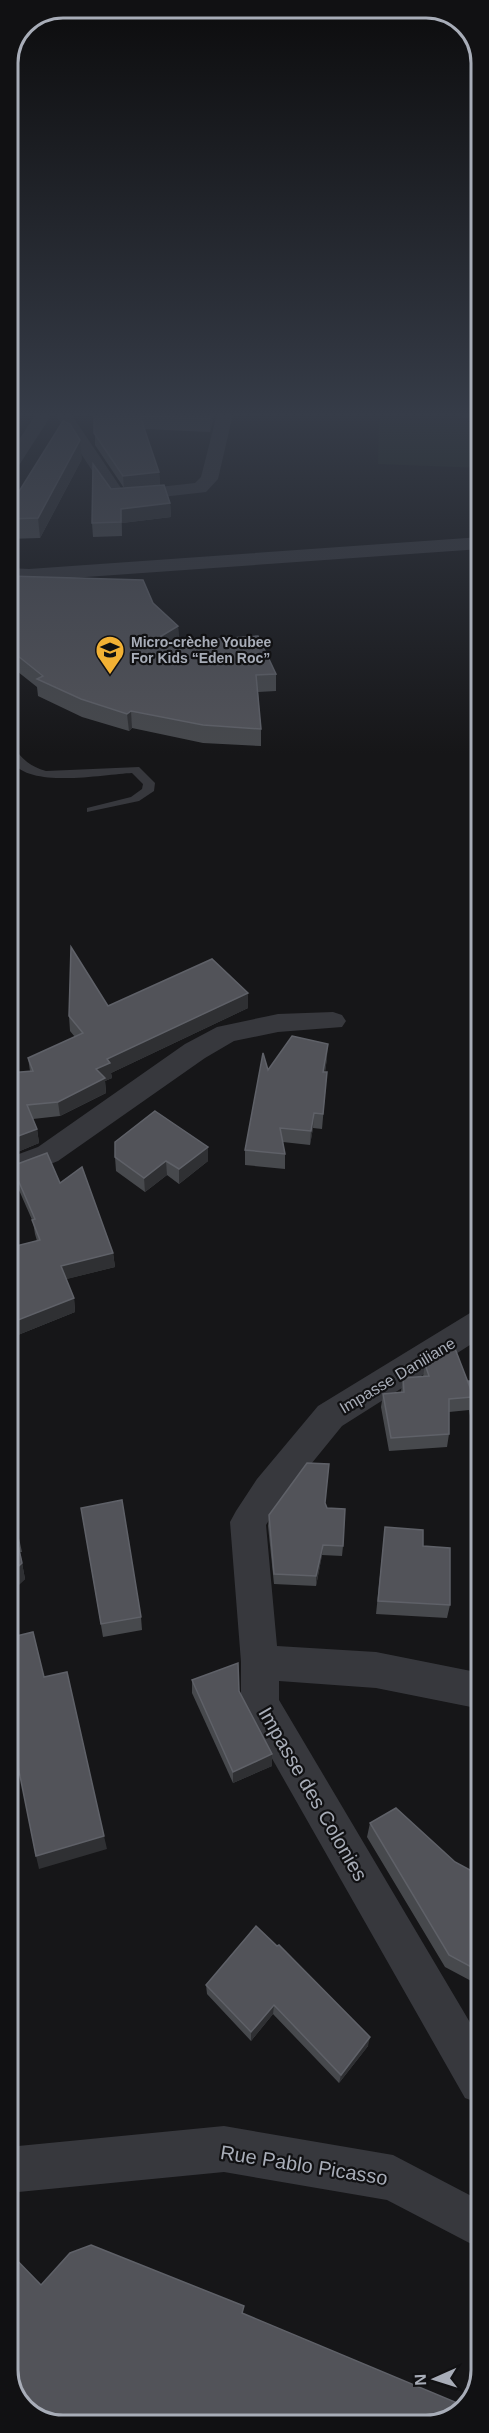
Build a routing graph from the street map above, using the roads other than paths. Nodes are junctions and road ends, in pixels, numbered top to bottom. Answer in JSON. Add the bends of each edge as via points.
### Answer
{"nodes":[{"id":1,"x":471,"y":544,"type":"edge"},
{"id":2,"x":18,"y":574,"type":"edge"},
{"id":3,"x":18,"y":762,"type":"edge"},
{"id":4,"x":91,"y":810,"type":"dead end"},
{"id":5,"x":333,"y":1021,"type":"dead end"},
{"id":6,"x":18,"y":1166,"type":"edge"},
{"id":7,"x":471,"y":1328,"type":"edge"},
{"id":8,"x":260,"y":1662,"type":"junction"},
{"id":9,"x":471,"y":1689,"type":"edge"},
{"id":10,"x":471,"y":2063,"type":"edge"},
{"id":11,"x":18,"y":2169,"type":"edge"},
{"id":12,"x":471,"y":2220,"type":"edge"}],
"edges":[{"from":1,"to":2,"type":"street"},
{"from":3,"to":4,"type":"lane","via":[[56,776],[135,769],[150,783],[148,791],[135,799]]},
{"from":5,"to":6,"type":"street","via":[[278,1023],[227,1034],[195,1051],[48,1154]]},
{"from":7,"to":8,"type":"street","name":"Impasse Daniliane","via":[[330,1416],[248,1522]]},
{"from":8,"to":9,"type":"street","via":[[376,1670]]},
{"from":8,"to":10,"type":"street","name":"Impasse des Colonies","via":[[260,1704]]},
{"from":11,"to":12,"type":"street","name":"Rue Pablo Picasso","via":[[224,2149],[393,2178]]}]}
